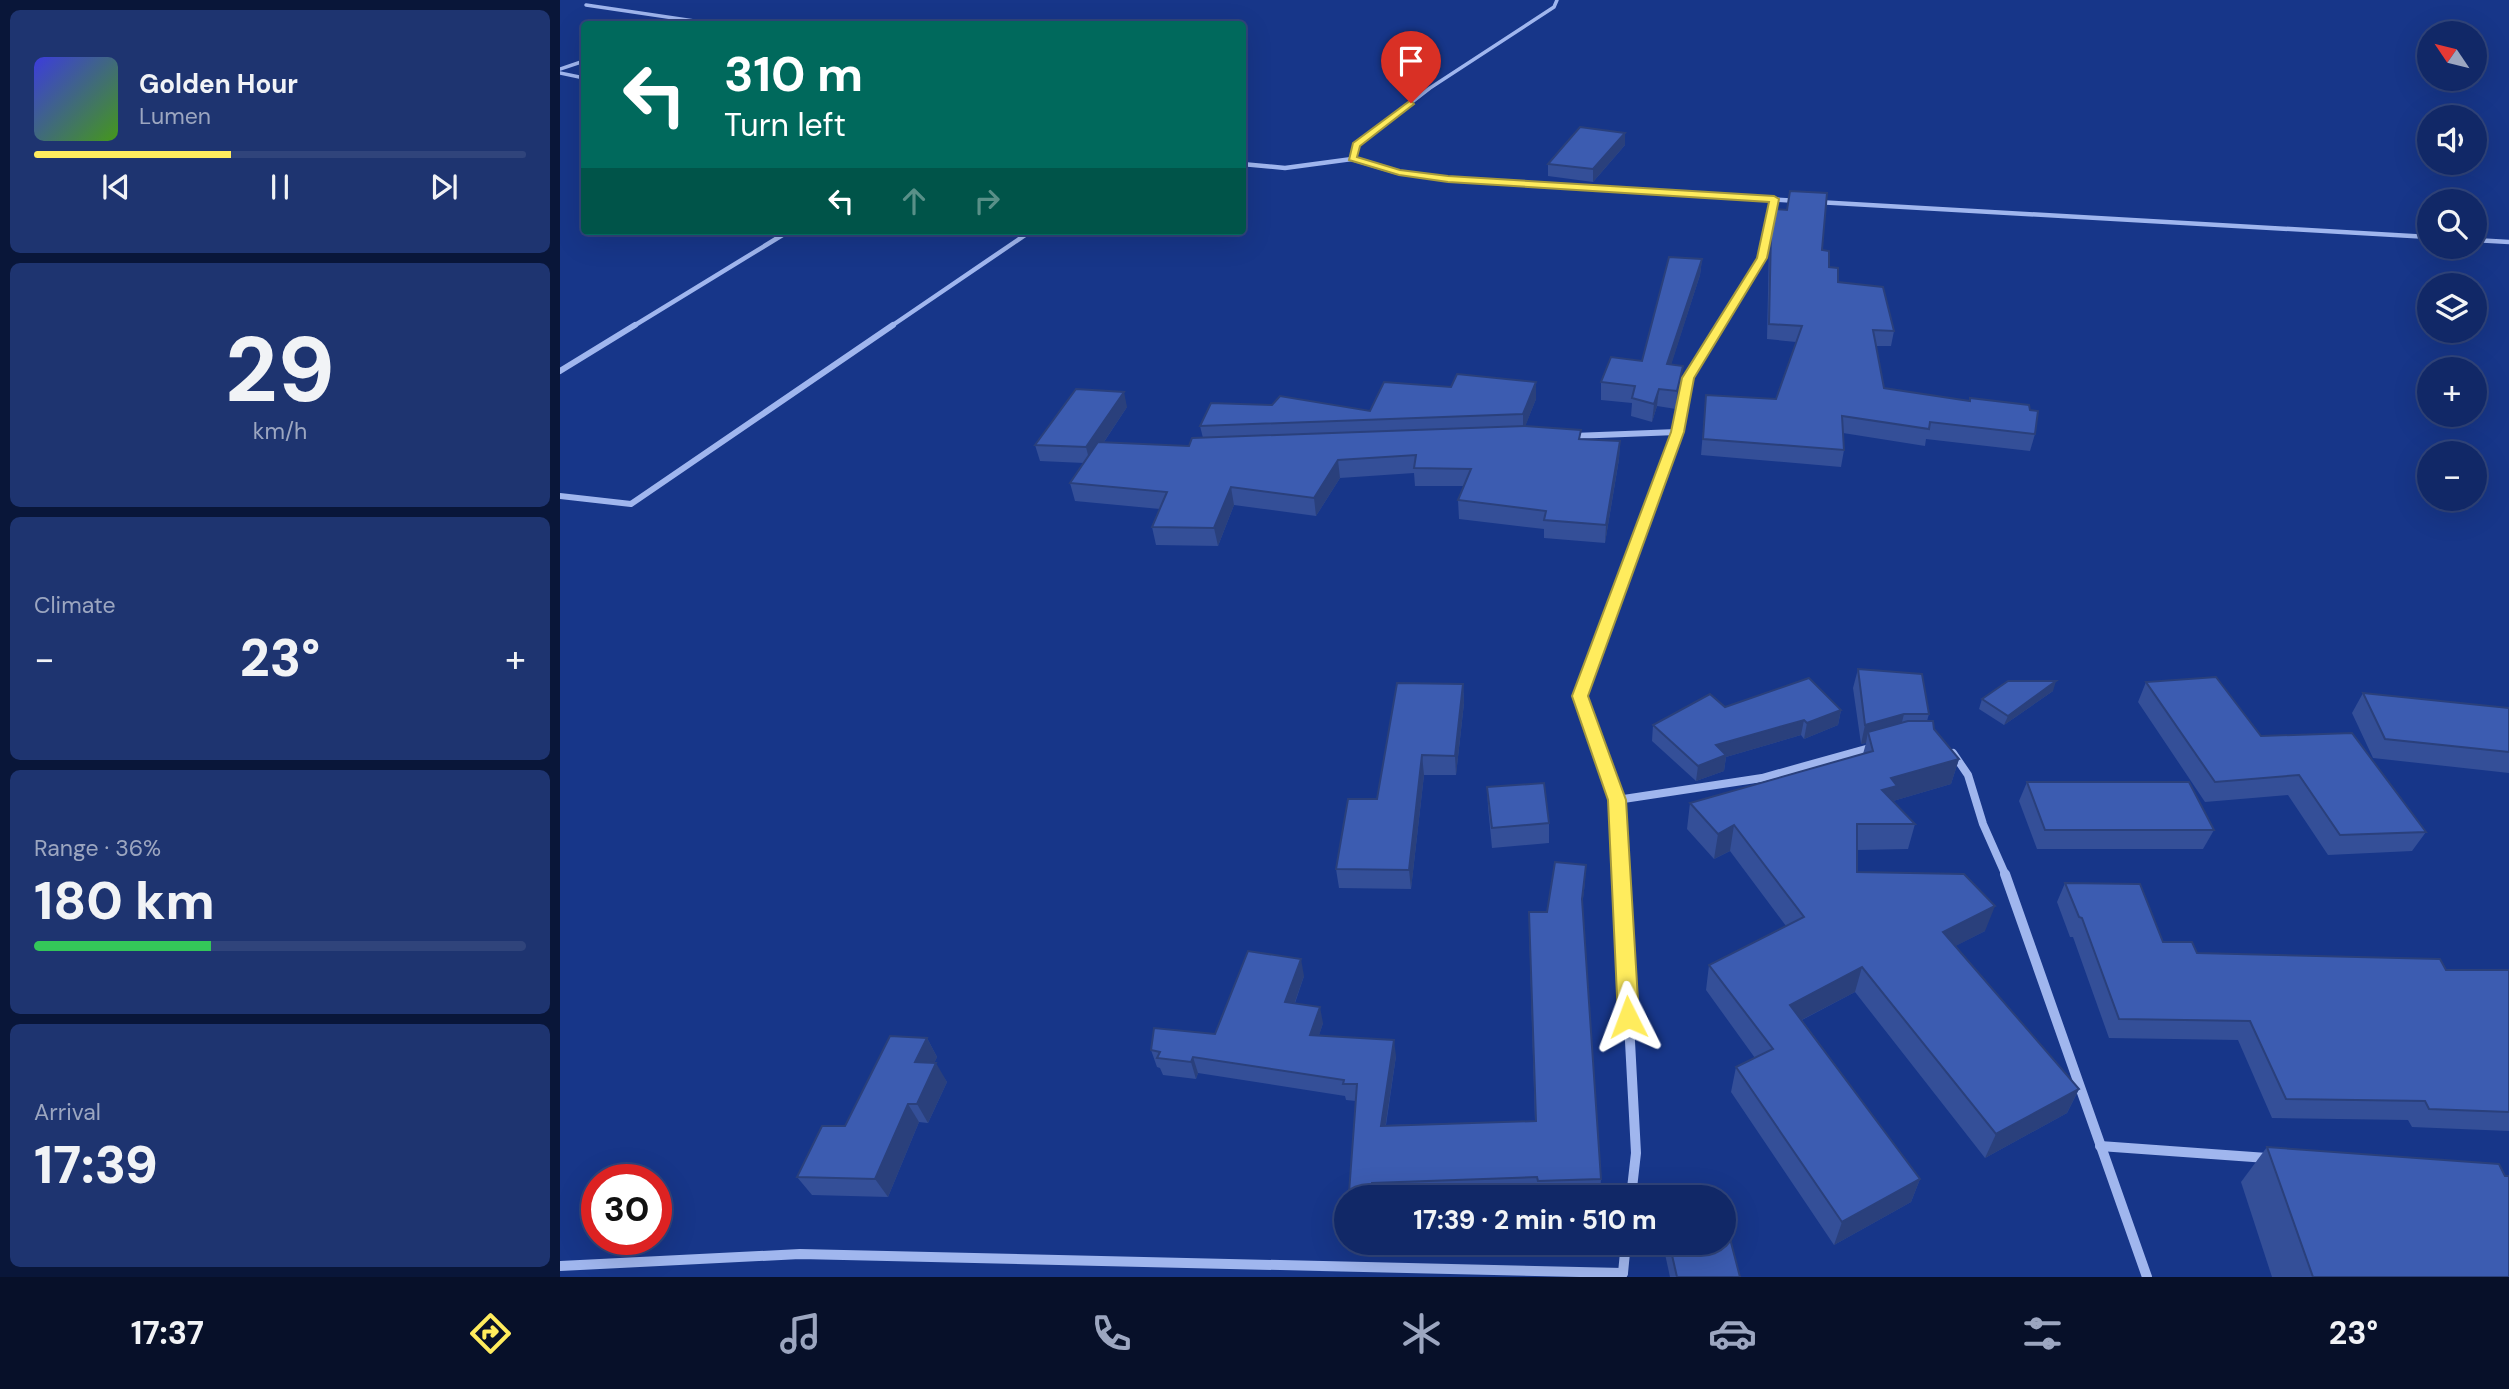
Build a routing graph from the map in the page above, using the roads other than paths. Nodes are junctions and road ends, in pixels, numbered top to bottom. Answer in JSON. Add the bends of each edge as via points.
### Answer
{"nodes":[{"id":1,"x":1557,"y":0,"type":"edge"},
{"id":2,"x":586,"y":5,"type":"dead end"},
{"id":3,"x":694,"y":21,"type":"edge"},
{"id":4,"x":581,"y":62,"type":"edge"},
{"id":5,"x":560,"y":71,"type":"edge"},
{"id":6,"x":581,"y":77,"type":"edge"},
{"id":7,"x":1352,"y":159,"type":"junction"},
{"id":8,"x":1246,"y":164,"type":"edge"},
{"id":9,"x":1774,"y":199,"type":"junction"},
{"id":10,"x":1802,"y":201,"type":"edge"},
{"id":11,"x":1816,"y":202,"type":"edge"},
{"id":12,"x":782,"y":235,"type":"edge"},
{"id":13,"x":1025,"y":235,"type":"edge"},
{"id":14,"x":2417,"y":236,"type":"edge"},
{"id":15,"x":2487,"y":241,"type":"edge"},
{"id":16,"x":2509,"y":242,"type":"edge"},
{"id":17,"x":560,"y":371,"type":"edge"},
{"id":18,"x":1677,"y":432,"type":"junction"},
{"id":19,"x":1565,"y":436,"type":"edge"},
{"id":20,"x":560,"y":496,"type":"edge"},
{"id":21,"x":1888,"y":743,"type":"edge"},
{"id":22,"x":1944,"y":744,"type":"edge"},
{"id":23,"x":1617,"y":800,"type":"junction"},
{"id":24,"x":2100,"y":1146,"type":"junction"},
{"id":25,"x":2277,"y":1159,"type":"edge"},
{"id":26,"x":1632,"y":1185,"type":"edge"},
{"id":27,"x":1624,"y":1255,"type":"edge"},
{"id":28,"x":560,"y":1266,"type":"edge"},
{"id":29,"x":1622,"y":1275,"type":"edge"},
{"id":30,"x":2147,"y":1277,"type":"edge"}],
"edges":[{"from":1,"to":7,"type":"street","via":[[1554,8],[1430,88],[1356,145]]},
{"from":2,"to":3,"type":"street"},
{"from":4,"to":5,"type":"street"},
{"from":5,"to":6,"type":"street"},
{"from":7,"to":8,"type":"street","via":[[1285,168]]},
{"from":7,"to":9,"type":"street","via":[[1399,173],[1448,179]]},
{"from":9,"to":10,"type":"street"},
{"from":9,"to":18,"type":"street","via":[[1762,258],[1688,378]]},
{"from":11,"to":14,"type":"street"},
{"from":12,"to":17,"type":"street"},
{"from":13,"to":20,"type":"street","via":[[631,504]]},
{"from":15,"to":16,"type":"street"},
{"from":18,"to":19,"type":"street"},
{"from":18,"to":23,"type":"street","via":[[1580,696]]},
{"from":21,"to":23,"type":"street","via":[[1762,778]]},
{"from":22,"to":24,"type":"street","via":[[1965,768],[1975,792]]},
{"from":23,"to":26,"type":"street","via":[[1636,1153]]},
{"from":24,"to":25,"type":"street"},
{"from":24,"to":30,"type":"street"},
{"from":27,"to":29,"type":"street"},
{"from":28,"to":29,"type":"street","via":[[800,1254]]}]}
